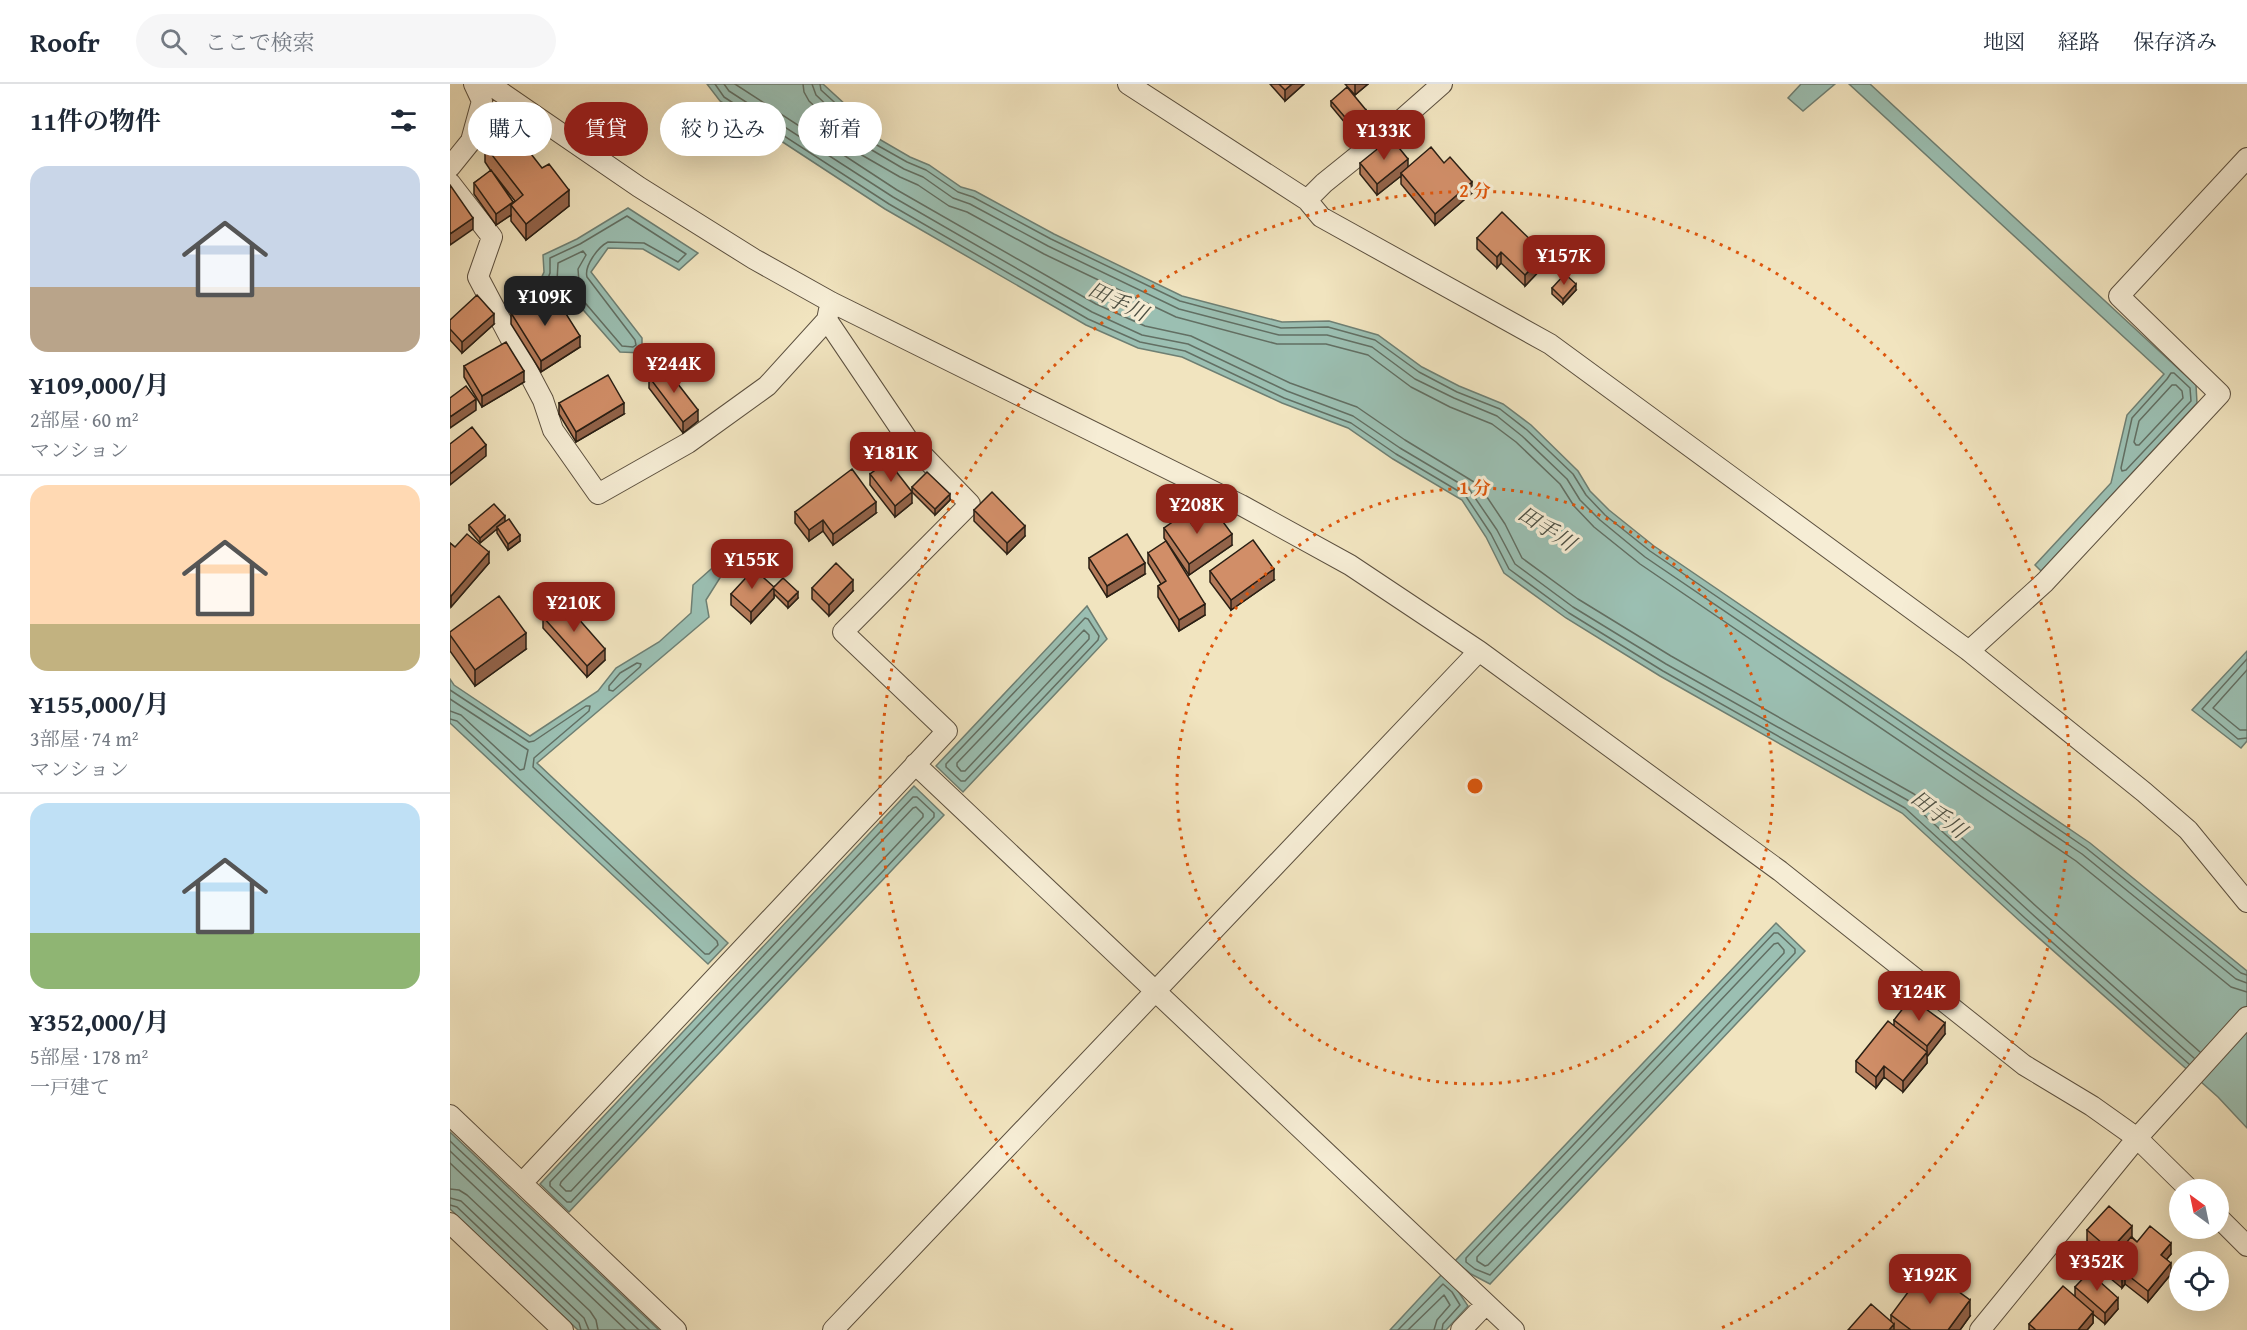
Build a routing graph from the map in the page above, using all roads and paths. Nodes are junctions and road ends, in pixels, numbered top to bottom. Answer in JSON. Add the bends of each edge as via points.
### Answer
{"nodes":[{"id":1,"x":474,"y":84,"type":"edge"},
{"id":2,"x":489,"y":84,"type":"edge"},
{"id":3,"x":1128,"y":84,"type":"edge"},
{"id":4,"x":1442,"y":84,"type":"edge"},
{"id":5,"x":2247,"y":158,"type":"edge"},
{"id":6,"x":450,"y":167,"type":"edge"},
{"id":7,"x":450,"y":183,"type":"edge"},
{"id":8,"x":1307,"y":200,"type":"junction"},
{"id":9,"x":829,"y":311,"type":"junction"},
{"id":10,"x":1479,"y":651,"type":"junction"},
{"id":11,"x":1969,"y":651,"type":"junction"},
{"id":12,"x":915,"y":764,"type":"junction"},
{"id":13,"x":2247,"y":902,"type":"edge"},
{"id":14,"x":1155,"y":992,"type":"junction"},
{"id":15,"x":2247,"y":1017,"type":"edge"},
{"id":16,"x":450,"y":1115,"type":"edge"},
{"id":17,"x":2142,"y":1133,"type":"junction"},
{"id":18,"x":2181,"y":1179,"type":"edge"},
{"id":19,"x":522,"y":1183,"type":"junction"},
{"id":20,"x":450,"y":1223,"type":"edge"},
{"id":21,"x":2229,"y":1228,"type":"edge"},
{"id":22,"x":2247,"y":1246,"type":"edge"},
{"id":23,"x":1486,"y":1304,"type":"junction"},
{"id":24,"x":563,"y":1330,"type":"edge"},
{"id":25,"x":676,"y":1330,"type":"edge"},
{"id":26,"x":833,"y":1330,"type":"edge"},
{"id":27,"x":1461,"y":1330,"type":"edge"},
{"id":28,"x":1514,"y":1330,"type":"edge"},
{"id":29,"x":1980,"y":1330,"type":"edge"}],
"edges":[{"from":1,"to":6,"type":"street","via":[[482,101],[471,141]]},
{"from":2,"to":9,"type":"street","via":[[639,188]]},
{"from":3,"to":8,"type":"street"},
{"from":4,"to":8,"type":"street"},
{"from":5,"to":11,"type":"street","via":[[2119,296],[2220,394],[2046,582]]},
{"from":7,"to":9,"type":"street","via":[[492,237],[478,278],[543,400],[553,430],[598,494],[688,443],[766,386]]},
{"from":8,"to":11,"type":"street","via":[[1321,217],[1550,344]]},
{"from":9,"to":10,"type":"street","via":[[1251,510],[1350,565]]},
{"from":9,"to":12,"type":"street","via":[[908,440],[970,504],[843,632],[947,731]]},
{"from":10,"to":14,"type":"street"},
{"from":10,"to":17,"type":"street","via":[[1780,871],[2024,1065]]},
{"from":11,"to":13,"type":"street","via":[[2188,830]]},
{"from":12,"to":14,"type":"street"},
{"from":12,"to":19,"type":"street"},
{"from":14,"to":23,"type":"street"},
{"from":14,"to":26,"type":"street"},
{"from":15,"to":17,"type":"street"},
{"from":16,"to":19,"type":"street"},
{"from":17,"to":18,"type":"street"},
{"from":17,"to":29,"type":"street"},
{"from":19,"to":25,"type":"street"},
{"from":20,"to":24,"type":"street"},
{"from":21,"to":22,"type":"street"},
{"from":23,"to":27,"type":"street"},
{"from":23,"to":28,"type":"street"}]}
